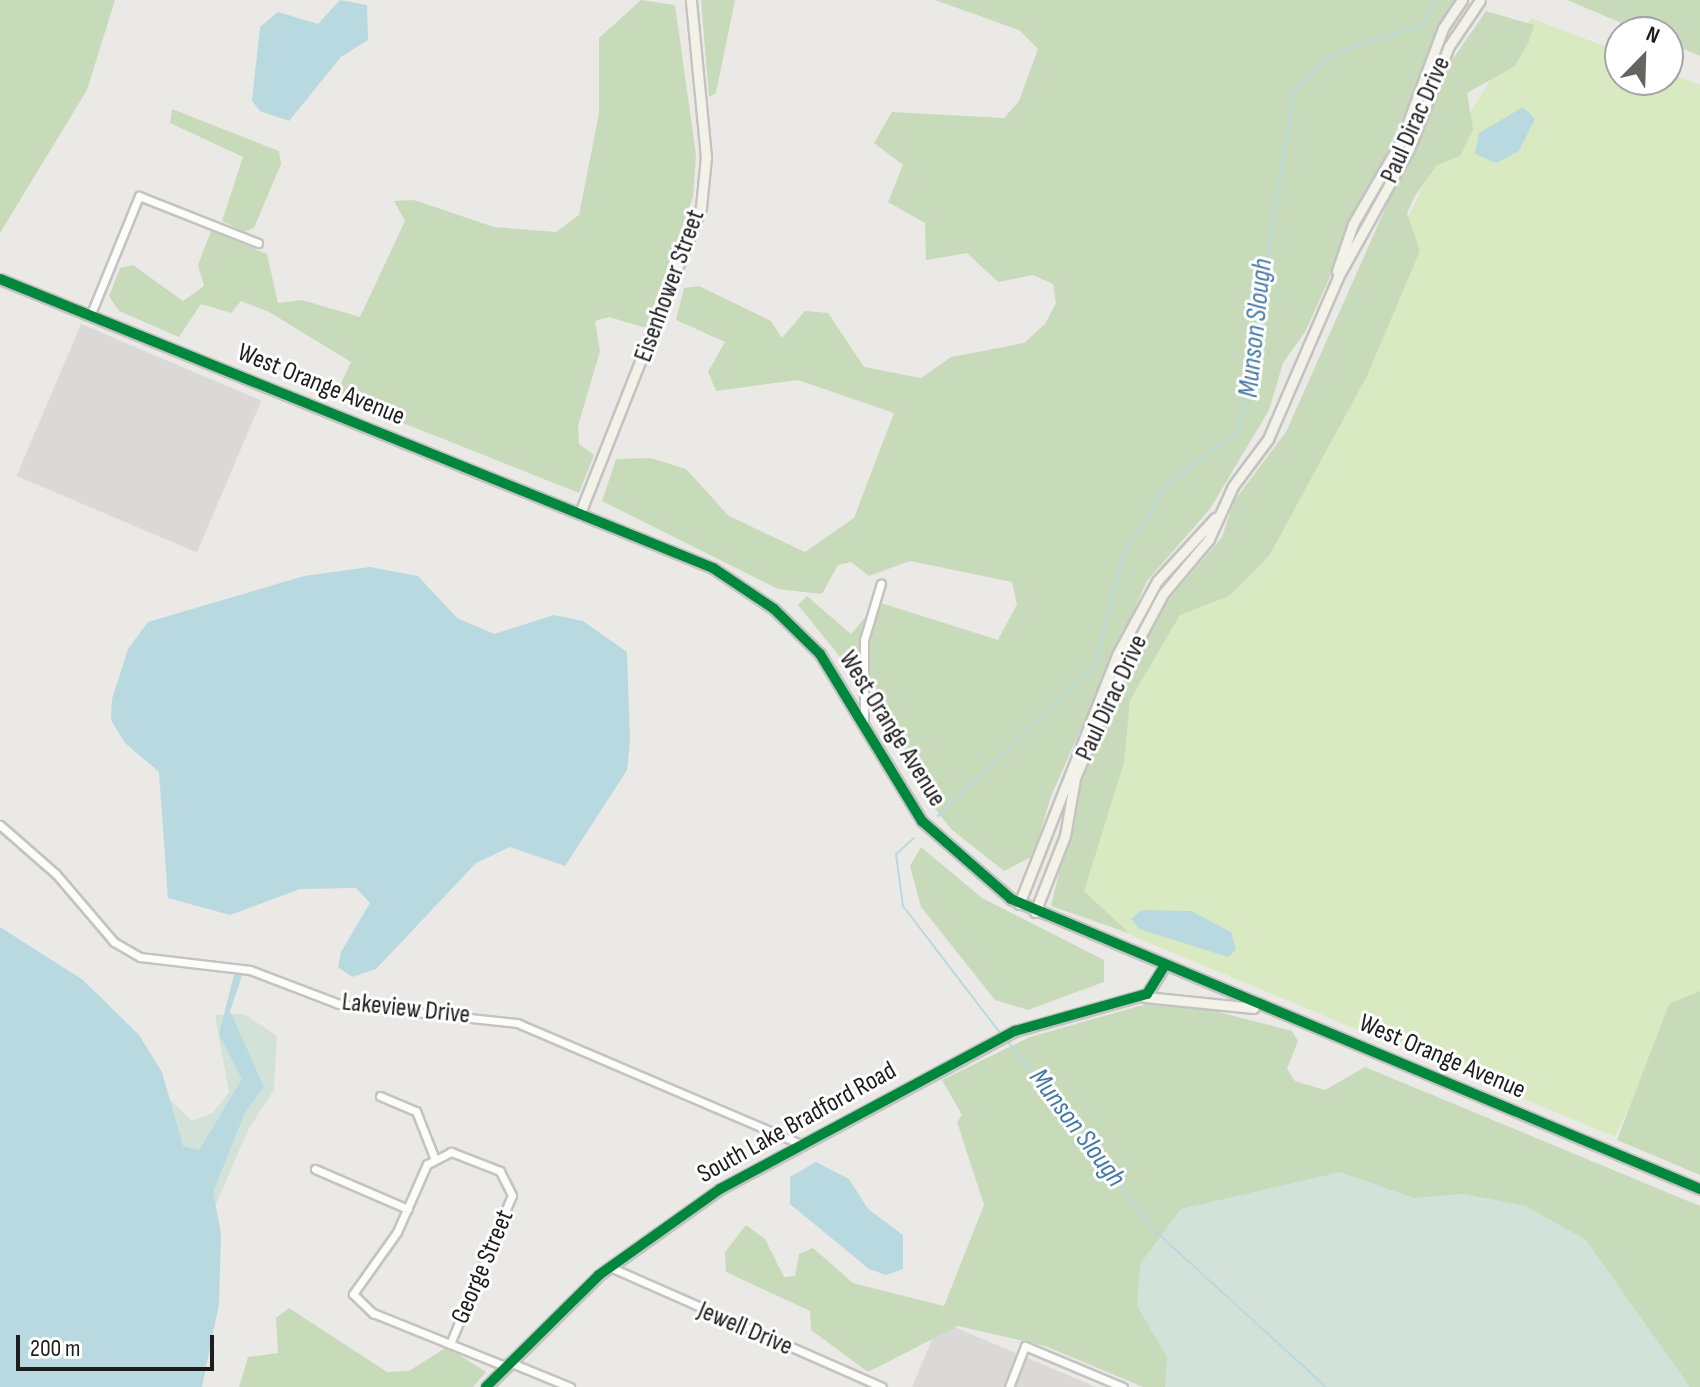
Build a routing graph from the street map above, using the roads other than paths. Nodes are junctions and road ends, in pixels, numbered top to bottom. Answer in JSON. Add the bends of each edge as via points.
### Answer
{"nodes":[{"id":1,"x":691,"y":0,"type":"edge"},
{"id":2,"x":1462,"y":0,"type":"edge"},
{"id":3,"x":1480,"y":0,"type":"edge"},
{"id":4,"x":258,"y":243,"type":"dead end"},
{"id":5,"x":0,"y":279,"type":"edge"},
{"id":6,"x":1334,"y":286,"type":"junction"},
{"id":7,"x":90,"y":316,"type":"junction"},
{"id":8,"x":1225,"y":502,"type":"junction"},
{"id":9,"x":580,"y":513,"type":"junction"},
{"id":10,"x":881,"y":583,"type":"dead end"},
{"id":11,"x":864,"y":722,"type":"junction"},
{"id":12,"x":0,"y":825,"type":"edge"},
{"id":13,"x":1019,"y":904,"type":"junction"},
{"id":14,"x":1035,"y":912,"type":"junction"},
{"id":15,"x":1165,"y":965,"type":"junction"},
{"id":16,"x":1138,"y":997,"type":"junction"},
{"id":17,"x":1284,"y":1016,"type":"junction"},
{"id":18,"x":380,"y":1096,"type":"dead end"},
{"id":19,"x":801,"y":1144,"type":"junction"},
{"id":20,"x":433,"y":1158,"type":"junction"},
{"id":21,"x":315,"y":1169,"type":"dead end"},
{"id":22,"x":1700,"y":1189,"type":"edge"},
{"id":23,"x":408,"y":1209,"type":"junction"},
{"id":24,"x":610,"y":1267,"type":"junction"},
{"id":25,"x":450,"y":1344,"type":"junction"},
{"id":26,"x":507,"y":1364,"type":"junction"},
{"id":27,"x":486,"y":1387,"type":"edge"},
{"id":28,"x":570,"y":1387,"type":"edge"},
{"id":29,"x":882,"y":1387,"type":"edge"},
{"id":30,"x":1009,"y":1387,"type":"edge"},
{"id":31,"x":1123,"y":1387,"type":"edge"}],
"edges":[{"from":1,"to":9,"type":"main road","name":"Eisenhower Street","via":[[706,157],[701,207]]},
{"from":2,"to":6,"type":"main road","name":"Paul Dirac Drive","via":[[1443,28],[1395,152],[1353,224]]},
{"from":3,"to":6,"type":"main road","name":"Paul Dirac Drive","via":[[1454,35],[1409,149]]},
{"from":4,"to":7,"type":"street","via":[[139,196]]},
{"from":5,"to":7,"type":"main road","name":"West Orange Avenue"},
{"from":6,"to":8,"type":"main road","name":"Paul Dirac Drive","via":[[1272,431]]},
{"from":7,"to":9,"type":"main road","name":"West Orange Avenue"},
{"from":8,"to":13,"type":"main road","name":"Paul Dirac Drive","via":[[1139,611],[1062,782]]},
{"from":8,"to":14,"type":"main road","name":"Paul Dirac Drive","via":[[1209,539],[1163,594],[1102,712]]},
{"from":9,"to":11,"type":"main road","name":"West Orange Avenue","via":[[696,560],[756,595],[820,654]]},
{"from":10,"to":11,"type":"street","via":[[864,640]]},
{"from":11,"to":13,"type":"main road","name":"West Orange Avenue","via":[[922,821]]},
{"from":12,"to":19,"type":"street","name":"Lakeview Drive","via":[[56,874],[114,942],[140,957],[250,970],[339,1004],[517,1023]]},
{"from":13,"to":14,"type":"main road","name":"West Orange Avenue"},
{"from":14,"to":15,"type":"main road","name":"West Orange Avenue"},
{"from":15,"to":16,"type":"main road","via":[[1155,988]]},
{"from":15,"to":17,"type":"main road","name":"West Orange Avenue"},
{"from":16,"to":17,"type":"main road","name":"South Lake Bradford Road","via":[[1208,999]]},
{"from":16,"to":19,"type":"main road","name":"South Lake Bradford Road","via":[[1015,1031]]},
{"from":17,"to":22,"type":"main road","name":"West Orange Avenue"},
{"from":18,"to":20,"type":"street","via":[[416,1111]]},
{"from":19,"to":24,"type":"main road","name":"South Lake Bradford Road","via":[[720,1189]]},
{"from":20,"to":23,"type":"street"},
{"from":20,"to":25,"type":"street","name":"George Street","via":[[451,1152],[500,1171],[512,1190]]},
{"from":21,"to":23,"type":"street"},
{"from":23,"to":25,"type":"street","via":[[353,1294],[373,1313]]},
{"from":24,"to":26,"type":"main road","name":"South Lake Bradford Road"},
{"from":24,"to":29,"type":"street","name":"Jewell Drive"},
{"from":25,"to":26,"type":"street"},
{"from":26,"to":27,"type":"main road","name":"South Lake Bradford Road"},
{"from":26,"to":28,"type":"street"},
{"from":30,"to":31,"type":"street","via":[[1025,1346]]}]}
